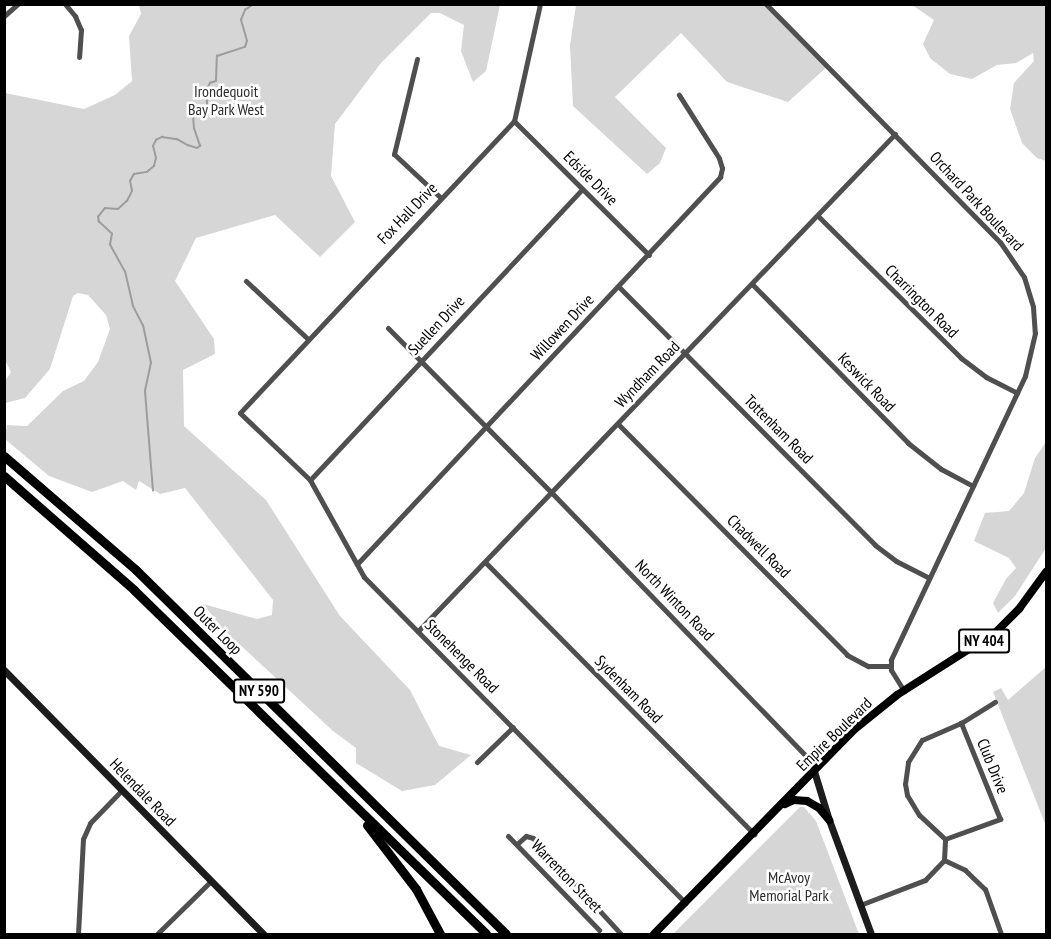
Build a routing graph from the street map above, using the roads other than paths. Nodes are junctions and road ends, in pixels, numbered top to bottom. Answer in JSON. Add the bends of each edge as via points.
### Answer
{"nodes":[{"id":1,"x":18,"y":4,"type":"edge"},
{"id":2,"x":65,"y":4,"type":"edge"},
{"id":3,"x":540,"y":4,"type":"edge"},
{"id":4,"x":766,"y":4,"type":"edge"},
{"id":5,"x":4,"y":16,"type":"edge"},
{"id":6,"x":79,"y":57,"type":"dead end"},
{"id":7,"x":417,"y":59,"type":"dead end"},
{"id":8,"x":679,"y":95,"type":"dead end"},
{"id":9,"x":514,"y":121,"type":"junction"},
{"id":10,"x":895,"y":134,"type":"junction"},
{"id":11,"x":582,"y":189,"type":"junction"},
{"id":12,"x":441,"y":198,"type":"junction"},
{"id":13,"x":818,"y":216,"type":"junction"},
{"id":14,"x":649,"y":255,"type":"junction"},
{"id":15,"x":246,"y":281,"type":"dead end"},
{"id":16,"x":752,"y":284,"type":"junction"},
{"id":17,"x":619,"y":287,"type":"junction"},
{"id":18,"x":388,"y":328,"type":"dead end"},
{"id":19,"x":307,"y":338,"type":"junction"},
{"id":20,"x":685,"y":354,"type":"junction"},
{"id":21,"x":421,"y":361,"type":"junction"},
{"id":22,"x":1017,"y":393,"type":"junction"},
{"id":23,"x":240,"y":413,"type":"joint"},
{"id":24,"x":618,"y":424,"type":"junction"},
{"id":25,"x":486,"y":427,"type":"junction"},
{"id":26,"x":4,"y":456,"type":"edge"},
{"id":27,"x":4,"y":476,"type":"edge"},
{"id":28,"x":310,"y":480,"type":"junction"},
{"id":29,"x":973,"y":486,"type":"junction"},
{"id":30,"x":552,"y":493,"type":"junction"},
{"id":31,"x":485,"y":562,"type":"junction"},
{"id":32,"x":357,"y":564,"type":"junction"},
{"id":33,"x":1047,"y":572,"type":"edge"},
{"id":34,"x":929,"y":578,"type":"junction"},
{"id":35,"x":418,"y":632,"type":"junction"},
{"id":36,"x":890,"y":666,"type":"junction"},
{"id":37,"x":4,"y":670,"type":"edge"},
{"id":38,"x":904,"y":691,"type":"junction"},
{"id":39,"x":995,"y":702,"type":"dead end"},
{"id":40,"x":961,"y":723,"type":"junction"},
{"id":41,"x":513,"y":727,"type":"junction"},
{"id":42,"x":477,"y":762,"type":"dead end"},
{"id":43,"x":814,"y":771,"type":"junction"},
{"id":44,"x":122,"y":790,"type":"junction"},
{"id":45,"x":344,"y":795,"type":"junction"},
{"id":46,"x":779,"y":807,"type":"junction"},
{"id":47,"x":829,"y":820,"type":"junction"},
{"id":48,"x":754,"y":834,"type":"junction"},
{"id":49,"x":508,"y":836,"type":"dead end"},
{"id":50,"x":945,"y":839,"type":"junction"},
{"id":51,"x":517,"y":844,"type":"junction"},
{"id":52,"x":944,"y":860,"type":"junction"},
{"id":53,"x":211,"y":881,"type":"junction"},
{"id":54,"x":686,"y":903,"type":"junction"},
{"id":55,"x":860,"y":905,"type":"junction"},
{"id":56,"x":606,"y":919,"type":"junction"},
{"id":57,"x":78,"y":934,"type":"edge"},
{"id":58,"x":157,"y":934,"type":"edge"},
{"id":59,"x":262,"y":934,"type":"edge"},
{"id":60,"x":440,"y":934,"type":"edge"},
{"id":61,"x":486,"y":934,"type":"edge"},
{"id":62,"x":506,"y":934,"type":"edge"},
{"id":63,"x":621,"y":934,"type":"edge"},
{"id":64,"x":654,"y":934,"type":"edge"},
{"id":65,"x":871,"y":934,"type":"edge"},
{"id":66,"x":1001,"y":934,"type":"edge"}],
"edges":[{"from":1,"to":5,"type":"street"},
{"from":2,"to":6,"type":"street","via":[[81,30]]},
{"from":3,"to":9,"type":"street"},
{"from":4,"to":10,"type":"street","name":"Orchard Park Boulevard"},
{"from":7,"to":12,"type":"street","via":[[394,154]]},
{"from":8,"to":14,"type":"street","name":"Willowen Drive","via":[[719,158],[722,172]]},
{"from":9,"to":11,"type":"street","name":"Edside Drive"},
{"from":9,"to":12,"type":"street","name":"Fox Hall Drive"},
{"from":10,"to":13,"type":"street","name":"Wyndham Road"},
{"from":10,"to":22,"type":"street","name":"Orchard Park Boulevard","via":[[1000,242],[1024,277],[1033,307],[1035,333]]},
{"from":11,"to":14,"type":"street","name":"Edside Drive"},
{"from":11,"to":21,"type":"street","name":"Suellen Drive"},
{"from":12,"to":19,"type":"street","name":"Fox Hall Drive"},
{"from":13,"to":16,"type":"street","name":"Wyndham Road"},
{"from":13,"to":22,"type":"street","name":"Charrington Road","via":[[961,358]]},
{"from":14,"to":17,"type":"street","name":"Willowen Drive"},
{"from":15,"to":19,"type":"street"},
{"from":16,"to":20,"type":"street","name":"Wyndham Road"},
{"from":16,"to":29,"type":"street","name":"Keswick Road","via":[[908,443],[940,469]]},
{"from":17,"to":20,"type":"street","name":"Tottenham Road"},
{"from":17,"to":25,"type":"street","name":"Willowen Drive"},
{"from":18,"to":21,"type":"street","name":"North Winton Road"},
{"from":19,"to":23,"type":"street","name":"Fox Hall Drive"},
{"from":20,"to":24,"type":"street","name":"Wyndham Road"},
{"from":20,"to":34,"type":"street","name":"Tottenham Road","via":[[875,545]]},
{"from":21,"to":25,"type":"street","name":"North Winton Road"},
{"from":21,"to":28,"type":"street","name":"Suellen Drive"},
{"from":22,"to":29,"type":"street","name":"Orchard Park Boulevard"},
{"from":23,"to":28,"type":"street","name":"Stonehenge Road"},
{"from":24,"to":30,"type":"street","name":"Wyndham Road"},
{"from":24,"to":36,"type":"street","name":"Chadwell Road","via":[[847,655],[868,666]]},
{"from":25,"to":30,"type":"street","name":"North Winton Road"},
{"from":25,"to":32,"type":"street","name":"Willowen Drive"},
{"from":26,"to":62,"type":"highway","name":"Outer Loop","number":"NY 590","via":[[136,570]]},
{"from":27,"to":45,"type":"highway","name":"Outer Loop","number":"NY 590","via":[[135,590]]},
{"from":28,"to":32,"type":"street","name":"Stonehenge Road"},
{"from":29,"to":34,"type":"street","name":"Orchard Park Boulevard"},
{"from":30,"to":31,"type":"street","name":"Wyndham Road"},
{"from":30,"to":43,"type":"street","name":"North Winton Road","via":[[807,757]]},
{"from":31,"to":35,"type":"street","name":"Wyndham Road"},
{"from":31,"to":48,"type":"street","name":"Sydenham Road"},
{"from":32,"to":35,"type":"street","name":"Stonehenge Road","via":[[364,577]]},
{"from":33,"to":38,"type":"main road","name":"Empire Boulevard","number":"NY 404","via":[[996,632]]},
{"from":34,"to":36,"type":"street","name":"Orchard Park Boulevard"},
{"from":35,"to":41,"type":"street","name":"Stonehenge Road"},
{"from":36,"to":38,"type":"street"},
{"from":37,"to":44,"type":"street","name":"Helendale Road"},
{"from":38,"to":43,"type":"main road","name":"Empire Boulevard","number":"NY 404","via":[[860,725]]},
{"from":39,"to":40,"type":"street"},
{"from":40,"to":50,"type":"street","via":[[922,740],[908,762],[907,795],[919,815]]},
{"from":40,"to":50,"type":"street","name":"Club Drive","via":[[1000,819]]},
{"from":41,"to":42,"type":"street"},
{"from":41,"to":54,"type":"street","name":"Stonehenge Road"},
{"from":43,"to":46,"type":"main road","name":"Empire Boulevard","number":"NY 404"},
{"from":43,"to":47,"type":"street","name":"North Winton Road"},
{"from":44,"to":53,"type":"street","name":"Helendale Road"},
{"from":44,"to":57,"type":"street","via":[[90,823],[83,839]]},
{"from":45,"to":60,"type":"highway","via":[[410,880]]},
{"from":45,"to":61,"type":"highway","name":"Outer Loop","number":"NY 590"},
{"from":46,"to":47,"type":"main road","via":[[805,800],[817,806]]},
{"from":46,"to":48,"type":"main road","name":"Empire Boulevard","number":"NY 404"},
{"from":47,"to":55,"type":"street","name":"North Winton Road"},
{"from":48,"to":54,"type":"main road","name":"Empire Boulevard","number":"NY 404"},
{"from":49,"to":51,"type":"street","name":"Warrenton Street"},
{"from":50,"to":52,"type":"street"},
{"from":51,"to":56,"type":"street","name":"Warrenton Street","via":[[526,836],[533,838]]},
{"from":51,"to":56,"type":"street","name":"Warrenton Street","via":[[598,929]]},
{"from":52,"to":55,"type":"street","via":[[925,880]]},
{"from":52,"to":66,"type":"street","via":[[965,870],[985,889]]},
{"from":53,"to":58,"type":"street"},
{"from":53,"to":59,"type":"street","name":"Helendale Road"},
{"from":54,"to":64,"type":"main road","name":"Empire Boulevard","number":"NY 404"},
{"from":55,"to":65,"type":"street","name":"North Winton Road"},
{"from":56,"to":63,"type":"street","name":"Warrenton Street"}]}
